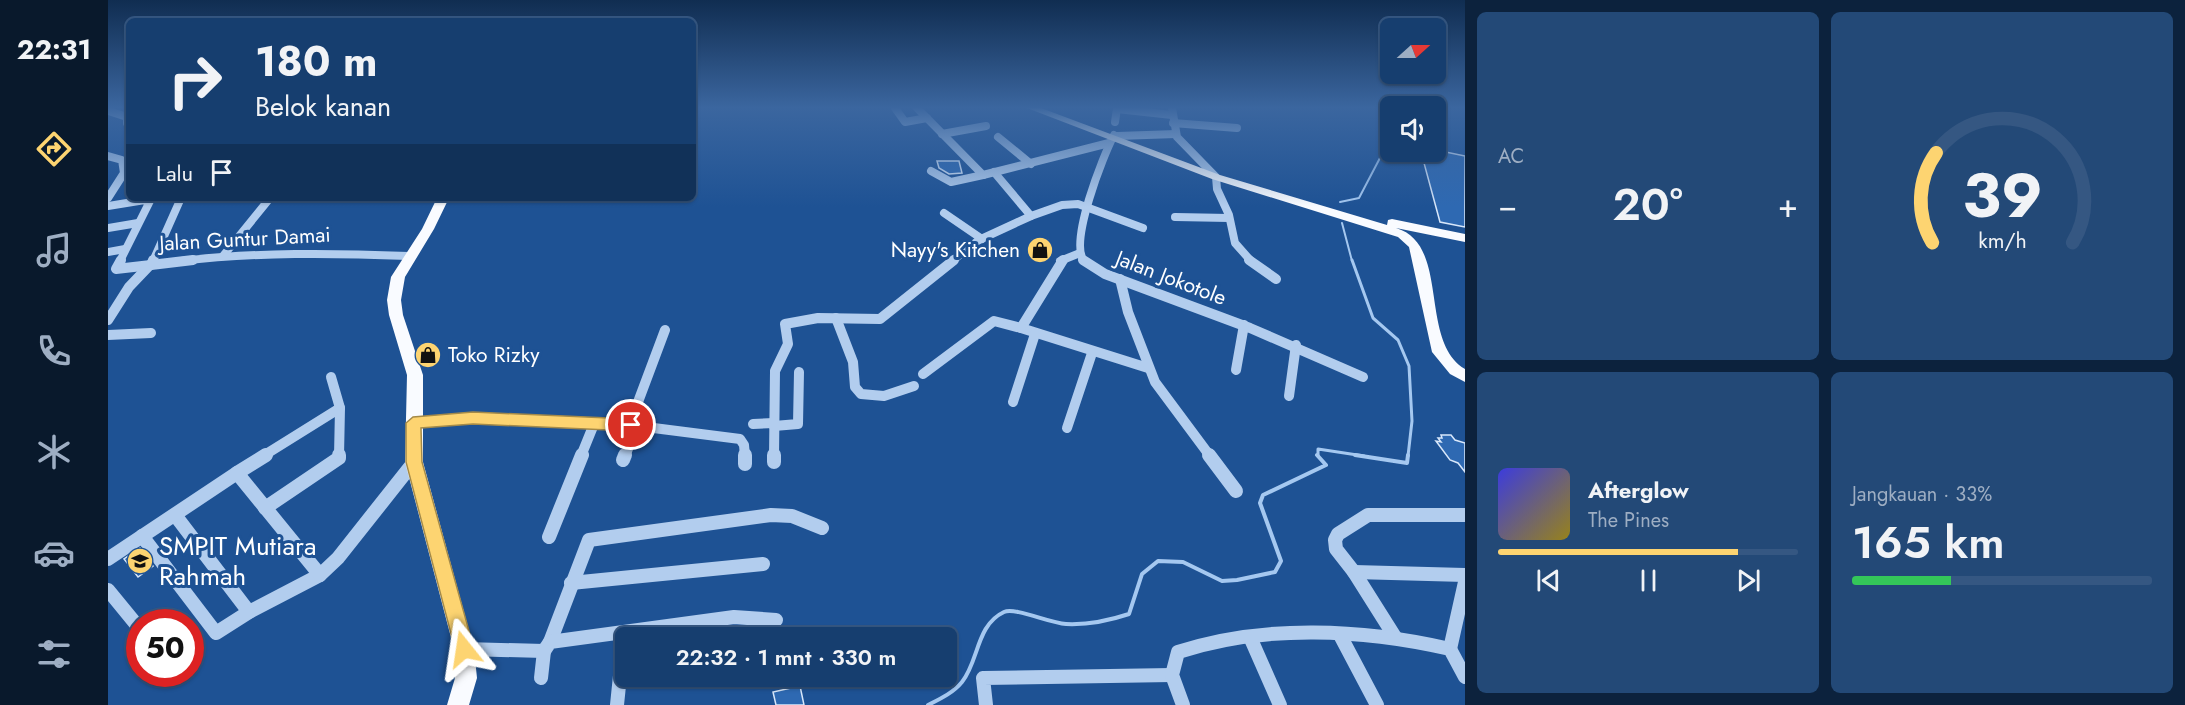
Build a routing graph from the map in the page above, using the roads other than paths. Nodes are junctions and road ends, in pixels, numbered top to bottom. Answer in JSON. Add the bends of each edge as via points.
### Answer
{"nodes":[{"id":1,"x":949,"y":141,"type":"edge"},
{"id":2,"x":1003,"y":141,"type":"edge"},
{"id":3,"x":1104,"y":141,"type":"edge"},
{"id":4,"x":1112,"y":141,"type":"edge"},
{"id":5,"x":1121,"y":141,"type":"edge"},
{"id":6,"x":1182,"y":141,"type":"edge"},
{"id":7,"x":108,"y":156,"type":"edge"},
{"id":8,"x":1031,"y":164,"type":"junction"},
{"id":9,"x":931,"y":171,"type":"dead end"},
{"id":10,"x":994,"y":172,"type":"junction"},
{"id":11,"x":1211,"y":172,"type":"junction"},
{"id":12,"x":983,"y":175,"type":"junction"},
{"id":13,"x":108,"y":198,"type":"edge"},
{"id":14,"x":139,"y":201,"type":"edge"},
{"id":15,"x":150,"y":201,"type":"edge"},
{"id":16,"x":180,"y":201,"type":"edge"},
{"id":17,"x":268,"y":201,"type":"edge"},
{"id":18,"x":442,"y":201,"type":"edge"},
{"id":19,"x":108,"y":206,"type":"edge"},
{"id":20,"x":1090,"y":207,"type":"junction"},
{"id":21,"x":944,"y":213,"type":"dead end"},
{"id":22,"x":1345,"y":215,"type":"junction"},
{"id":23,"x":1031,"y":216,"type":"junction"},
{"id":24,"x":1175,"y":217,"type":"dead end"},
{"id":25,"x":1229,"y":218,"type":"junction"},
{"id":26,"x":138,"y":223,"type":"junction"},
{"id":27,"x":108,"y":228,"type":"edge"},
{"id":28,"x":1143,"y":228,"type":"dead end"},
{"id":29,"x":1451,"y":235,"type":"junction"},
{"id":30,"x":982,"y":238,"type":"junction"},
{"id":31,"x":1465,"y":238,"type":"edge"},
{"id":32,"x":1412,"y":242,"type":"junction"},
{"id":33,"x":125,"y":249,"type":"junction"},
{"id":34,"x":108,"y":252,"type":"edge"},
{"id":35,"x":1080,"y":253,"type":"junction"},
{"id":36,"x":223,"y":256,"type":"junction"},
{"id":37,"x":409,"y":256,"type":"junction"},
{"id":38,"x":150,"y":265,"type":"junction"},
{"id":39,"x":1120,"y":279,"type":"junction"},
{"id":40,"x":1276,"y":279,"type":"dead end"},
{"id":41,"x":836,"y":318,"type":"junction"},
{"id":42,"x":108,"y":320,"type":"edge"},
{"id":43,"x":1244,"y":325,"type":"junction"},
{"id":44,"x":1021,"y":328,"type":"junction"},
{"id":45,"x":665,"y":330,"type":"dead end"},
{"id":46,"x":150,"y":333,"type":"dead end"},
{"id":47,"x":1035,"y":334,"type":"junction"},
{"id":48,"x":108,"y":335,"type":"edge"},
{"id":49,"x":1296,"y":345,"type":"junction"},
{"id":50,"x":1092,"y":352,"type":"junction"},
{"id":51,"x":1148,"y":368,"type":"junction"},
{"id":52,"x":1236,"y":369,"type":"dead end"},
{"id":53,"x":800,"y":372,"type":"dead end"},
{"id":54,"x":923,"y":374,"type":"dead end"},
{"id":55,"x":1465,"y":376,"type":"edge"},
{"id":56,"x":331,"y":377,"type":"dead end"},
{"id":57,"x":1364,"y":377,"type":"dead end"},
{"id":58,"x":914,"y":386,"type":"dead end"},
{"id":59,"x":1289,"y":396,"type":"dead end"},
{"id":60,"x":1013,"y":402,"type":"dead end"},
{"id":61,"x":340,"y":408,"type":"junction"},
{"id":62,"x":413,"y":423,"type":"junction"},
{"id":63,"x":594,"y":424,"type":"junction"},
{"id":64,"x":753,"y":424,"type":"dead end"},
{"id":65,"x":774,"y":424,"type":"junction"},
{"id":66,"x":634,"y":426,"type":"junction"},
{"id":67,"x":1067,"y":428,"type":"dead end"},
{"id":68,"x":623,"y":460,"type":"dead end"},
{"id":69,"x":414,"y":462,"type":"junction"},
{"id":70,"x":774,"y":462,"type":"dead end"},
{"id":71,"x":745,"y":464,"type":"dead end"},
{"id":72,"x":237,"y":473,"type":"junction"},
{"id":73,"x":1236,"y":491,"type":"dead end"},
{"id":74,"x":265,"y":508,"type":"junction"},
{"id":75,"x":1465,"y":514,"type":"edge"},
{"id":76,"x":175,"y":515,"type":"junction"},
{"id":77,"x":822,"y":528,"type":"dead end"},
{"id":78,"x":142,"y":536,"type":"junction"},
{"id":79,"x":549,"y":537,"type":"dead end"},
{"id":80,"x":108,"y":559,"type":"edge"},
{"id":81,"x":763,"y":564,"type":"dead end"},
{"id":82,"x":1354,"y":572,"type":"junction"},
{"id":83,"x":320,"y":575,"type":"junction"},
{"id":84,"x":1465,"y":575,"type":"edge"},
{"id":85,"x":1465,"y":582,"type":"edge"},
{"id":86,"x":571,"y":583,"type":"junction"},
{"id":87,"x":108,"y":590,"type":"edge"},
{"id":88,"x":126,"y":612,"type":"edge"},
{"id":89,"x":249,"y":612,"type":"junction"},
{"id":90,"x":776,"y":620,"type":"dead end"},
{"id":91,"x":1340,"y":635,"type":"junction"},
{"id":92,"x":1395,"y":637,"type":"junction"},
{"id":93,"x":1250,"y":638,"type":"junction"},
{"id":94,"x":547,"y":646,"type":"junction"},
{"id":95,"x":464,"y":649,"type":"junction"},
{"id":96,"x":1450,"y":649,"type":"junction"},
{"id":97,"x":1172,"y":675,"type":"junction"},
{"id":98,"x":1465,"y":676,"type":"edge"},
{"id":99,"x":541,"y":678,"type":"dead end"},
{"id":100,"x":619,"y":687,"type":"edge"},
{"id":101,"x":458,"y":705,"type":"edge"},
{"id":102,"x":617,"y":705,"type":"edge"},
{"id":103,"x":986,"y":705,"type":"edge"},
{"id":104,"x":1183,"y":705,"type":"edge"},
{"id":105,"x":1280,"y":705,"type":"edge"},
{"id":106,"x":1377,"y":705,"type":"edge"}],
"edges":[{"from":1,"to":12,"type":"street"},
{"from":2,"to":8,"type":"street"},
{"from":3,"to":8,"type":"street"},
{"from":4,"to":20,"type":"street"},
{"from":5,"to":11,"type":"main road"},
{"from":6,"to":11,"type":"street"},
{"from":7,"to":13,"type":"street","via":[[122,160],[124,173]]},
{"from":8,"to":10,"type":"street"},
{"from":9,"to":12,"type":"street","via":[[951,182]]},
{"from":10,"to":12,"type":"street"},
{"from":10,"to":23,"type":"street"},
{"from":11,"to":22,"type":"main road"},
{"from":11,"to":25,"type":"street"},
{"from":14,"to":19,"type":"street"},
{"from":15,"to":26,"type":"street"},
{"from":16,"to":38,"type":"street","name":"Jalan Guntur Damai"},
{"from":17,"to":36,"type":"street"},
{"from":18,"to":37,"type":"main road"},
{"from":20,"to":23,"type":"street","via":[[1067,204]]},
{"from":20,"to":28,"type":"street"},
{"from":20,"to":35,"type":"street","via":[[1082,229]]},
{"from":21,"to":30,"type":"street"},
{"from":22,"to":29,"type":"main road"},
{"from":22,"to":32,"type":"main road","via":[[1394,230]]},
{"from":23,"to":30,"type":"street"},
{"from":24,"to":25,"type":"street"},
{"from":25,"to":40,"type":"street","via":[[1240,250]]},
{"from":26,"to":27,"type":"street"},
{"from":26,"to":33,"type":"street"},
{"from":29,"to":31,"type":"main road"},
{"from":29,"to":32,"type":"main road"},
{"from":30,"to":41,"type":"street","via":[[883,318]]},
{"from":32,"to":55,"type":"main road","via":[[1439,352]]},
{"from":33,"to":34,"type":"street"},
{"from":33,"to":38,"type":"street","via":[[116,270]]},
{"from":35,"to":39,"type":"street","name":"Jalan Jokotole","via":[[1093,266]]},
{"from":35,"to":44,"type":"street","via":[[1060,261]]},
{"from":36,"to":37,"type":"street","name":"Jalan Guntur Damai","via":[[317,252]]},
{"from":36,"to":38,"type":"street","name":"Jalan Guntur Damai"},
{"from":37,"to":62,"type":"main road","via":[[398,277],[394,300],[415,375]]},
{"from":38,"to":42,"type":"street","via":[[129,287]]},
{"from":39,"to":43,"type":"street","name":"Jalan Jokotole"},
{"from":39,"to":51,"type":"street"},
{"from":41,"to":58,"type":"street","via":[[855,367],[854,387],[862,396],[900,394]]},
{"from":41,"to":65,"type":"street","via":[[784,325],[788,344],[775,371]]},
{"from":43,"to":49,"type":"street","name":"Jalan Jokotole"},
{"from":43,"to":52,"type":"street"},
{"from":44,"to":47,"type":"street"},
{"from":44,"to":54,"type":"street","via":[[994,321]]},
{"from":45,"to":66,"type":"street"},
{"from":46,"to":48,"type":"street"},
{"from":47,"to":50,"type":"street"},
{"from":47,"to":60,"type":"street"},
{"from":49,"to":57,"type":"street","name":"Jalan Jokotole"},
{"from":49,"to":59,"type":"street"},
{"from":50,"to":51,"type":"street"},
{"from":50,"to":67,"type":"street"},
{"from":51,"to":73,"type":"street"},
{"from":53,"to":65,"type":"street","via":[[798,424]]},
{"from":56,"to":61,"type":"street"},
{"from":61,"to":72,"type":"street"},
{"from":61,"to":74,"type":"street","via":[[339,458]]},
{"from":62,"to":63,"type":"street","via":[[473,418]]},
{"from":62,"to":69,"type":"main road"},
{"from":63,"to":66,"type":"street"},
{"from":63,"to":79,"type":"street"},
{"from":64,"to":65,"type":"street"},
{"from":65,"to":70,"type":"street"},
{"from":66,"to":68,"type":"street"},
{"from":66,"to":71,"type":"street","via":[[735,438],[744,445]]},
{"from":69,"to":83,"type":"street","via":[[339,558]]},
{"from":69,"to":95,"type":"main road"},
{"from":72,"to":74,"type":"street"},
{"from":72,"to":76,"type":"street"},
{"from":74,"to":83,"type":"street"},
{"from":75,"to":82,"type":"street","via":[[1376,514],[1358,520],[1335,540],[1336,549]]},
{"from":76,"to":78,"type":"street"},
{"from":76,"to":89,"type":"street"},
{"from":77,"to":86,"type":"street","via":[[792,516],[771,515],[590,540]]},
{"from":78,"to":80,"type":"street"},
{"from":78,"to":89,"type":"street","via":[[215,633]]},
{"from":81,"to":86,"type":"street"},
{"from":82,"to":84,"type":"street"},
{"from":82,"to":92,"type":"street"},
{"from":83,"to":89,"type":"street"},
{"from":85,"to":96,"type":"street"},
{"from":86,"to":94,"type":"street"},
{"from":87,"to":88,"type":"street"},
{"from":90,"to":94,"type":"street","via":[[735,617]]},
{"from":91,"to":92,"type":"street"},
{"from":91,"to":93,"type":"street"},
{"from":91,"to":106,"type":"street"},
{"from":92,"to":96,"type":"street"},
{"from":93,"to":97,"type":"street","via":[[1190,646],[1178,652]]},
{"from":93,"to":105,"type":"street"},
{"from":94,"to":95,"type":"street"},
{"from":94,"to":99,"type":"street"},
{"from":95,"to":101,"type":"main road","via":[[466,678]]},
{"from":96,"to":98,"type":"street"},
{"from":97,"to":103,"type":"street","via":[[983,678]]},
{"from":97,"to":104,"type":"street"},
{"from":100,"to":102,"type":"street"}]}
